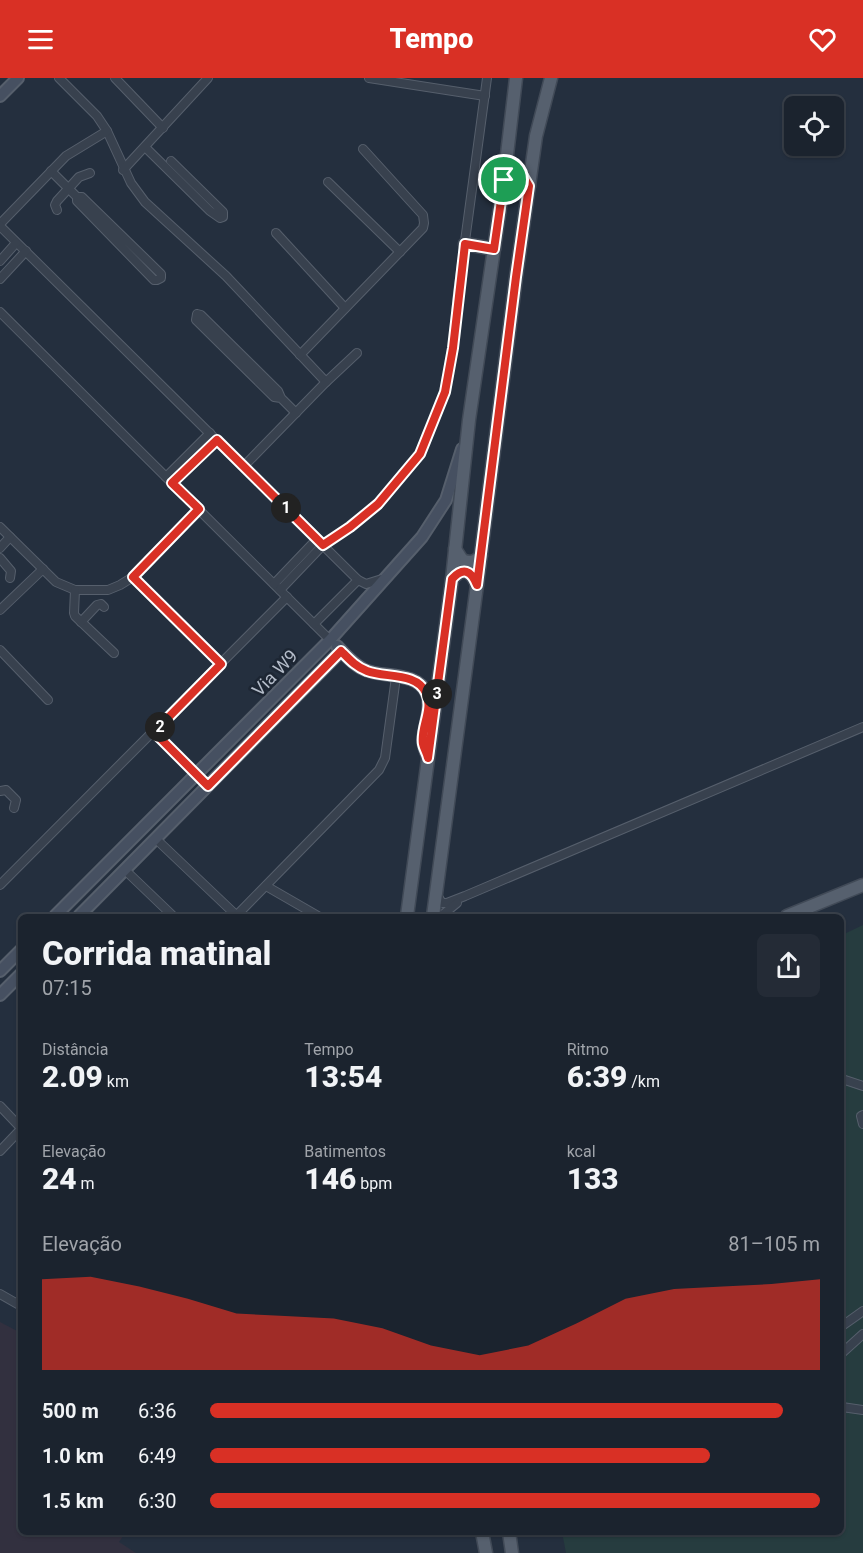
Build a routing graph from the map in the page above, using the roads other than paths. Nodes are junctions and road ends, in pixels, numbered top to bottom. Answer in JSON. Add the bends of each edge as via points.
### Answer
{"nodes":[{"id":1,"x":18,"y":78,"type":"edge"},
{"id":2,"x":59,"y":78,"type":"edge"},
{"id":3,"x":115,"y":78,"type":"edge"},
{"id":4,"x":208,"y":78,"type":"edge"},
{"id":5,"x":369,"y":78,"type":"edge"},
{"id":6,"x":487,"y":78,"type":"edge"},
{"id":7,"x":516,"y":78,"type":"edge"},
{"id":8,"x":551,"y":78,"type":"edge"},
{"id":9,"x":0,"y":96,"type":"edge"},
{"id":10,"x":485,"y":96,"type":"junction"},
{"id":11,"x":163,"y":128,"type":"junction"},
{"id":12,"x":106,"y":131,"type":"junction"},
{"id":13,"x":145,"y":147,"type":"junction"},
{"id":14,"x":363,"y":149,"type":"dead end"},
{"id":15,"x":171,"y":161,"type":"dead end"},
{"id":16,"x":123,"y":170,"type":"junction"},
{"id":17,"x":51,"y":171,"type":"junction"},
{"id":18,"x":90,"y":173,"type":"dead end"},
{"id":19,"x":504,"y":180,"type":"junction"},
{"id":20,"x":328,"y":182,"type":"dead end"},
{"id":21,"x":529,"y":186,"type":"junction"},
{"id":22,"x":69,"y":189,"type":"junction"},
{"id":23,"x":77,"y":196,"type":"junction"},
{"id":24,"x":57,"y":210,"type":"dead end"},
{"id":25,"x":0,"y":225,"type":"edge"},
{"id":26,"x":276,"y":233,"type":"dead end"},
{"id":27,"x":16,"y":243,"type":"junction"},
{"id":28,"x":465,"y":244,"type":"junction"},
{"id":29,"x":494,"y":249,"type":"junction"},
{"id":30,"x":26,"y":251,"type":"junction"},
{"id":31,"x":400,"y":252,"type":"junction"},
{"id":32,"x":0,"y":261,"type":"edge"},
{"id":33,"x":0,"y":279,"type":"edge"},
{"id":34,"x":345,"y":308,"type":"junction"},
{"id":35,"x":0,"y":312,"type":"edge"},
{"id":36,"x":357,"y":353,"type":"dead end"},
{"id":37,"x":300,"y":355,"type":"junction"},
{"id":38,"x":326,"y":382,"type":"junction"},
{"id":39,"x":281,"y":398,"type":"junction"},
{"id":40,"x":296,"y":413,"type":"junction"},
{"id":41,"x":469,"y":420,"type":"junction"},
{"id":42,"x":210,"y":433,"type":"junction"},
{"id":43,"x":217,"y":440,"type":"junction"},
{"id":44,"x":244,"y":466,"type":"junction"},
{"id":45,"x":166,"y":477,"type":"junction"},
{"id":46,"x":172,"y":483,"type":"junction"},
{"id":47,"x":199,"y":509,"type":"junction"},
{"id":48,"x":0,"y":527,"type":"edge"},
{"id":49,"x":10,"y":537,"type":"junction"},
{"id":50,"x":320,"y":542,"type":"junction"},
{"id":51,"x":0,"y":548,"type":"edge"},
{"id":52,"x":455,"y":549,"type":"junction"},
{"id":53,"x":481,"y":556,"type":"junction"},
{"id":54,"x":0,"y":558,"type":"edge"},
{"id":55,"x":43,"y":569,"type":"junction"},
{"id":56,"x":133,"y":577,"type":"junction"},
{"id":57,"x":386,"y":577,"type":"junction"},
{"id":58,"x":10,"y":578,"type":"dead end"},
{"id":59,"x":452,"y":579,"type":"junction"},
{"id":60,"x":358,"y":580,"type":"junction"},
{"id":61,"x":477,"y":585,"type":"junction"},
{"id":62,"x":277,"y":587,"type":"junction"},
{"id":63,"x":75,"y":590,"type":"junction"},
{"id":64,"x":287,"y":597,"type":"junction"},
{"id":65,"x":104,"y":607,"type":"dead end"},
{"id":66,"x":0,"y":610,"type":"edge"},
{"id":67,"x":81,"y":622,"type":"junction"},
{"id":68,"x":314,"y":624,"type":"junction"},
{"id":69,"x":330,"y":640,"type":"junction"},
{"id":70,"x":0,"y":650,"type":"edge"},
{"id":71,"x":341,"y":651,"type":"junction"},
{"id":72,"x":114,"y":653,"type":"dead end"},
{"id":73,"x":221,"y":664,"type":"junction"},
{"id":74,"x":396,"y":677,"type":"junction"},
{"id":75,"x":48,"y":700,"type":"dead end"},
{"id":76,"x":863,"y":727,"type":"edge"},
{"id":77,"x":154,"y":732,"type":"junction"},
{"id":78,"x":223,"y":749,"type":"junction"},
{"id":79,"x":428,"y":758,"type":"junction"},
{"id":80,"x":232,"y":762,"type":"junction"},
{"id":81,"x":198,"y":775,"type":"junction"},
{"id":82,"x":208,"y":786,"type":"junction"},
{"id":83,"x":0,"y":791,"type":"edge"},
{"id":84,"x":14,"y":808,"type":"dead end"},
{"id":85,"x":158,"y":814,"type":"junction"},
{"id":86,"x":170,"y":825,"type":"junction"},
{"id":87,"x":156,"y":839,"type":"junction"},
{"id":88,"x":125,"y":870,"type":"junction"},
{"id":89,"x":0,"y":885,"type":"edge"},
{"id":90,"x":863,"y":885,"type":"edge"},
{"id":91,"x":266,"y":886,"type":"junction"},
{"id":92,"x":436,"y":894,"type":"junction"},
{"id":93,"x":465,"y":896,"type":"junction"},
{"id":94,"x":57,"y":914,"type":"edge"},
{"id":95,"x":81,"y":914,"type":"edge"},
{"id":96,"x":171,"y":914,"type":"edge"},
{"id":97,"x":235,"y":914,"type":"edge"},
{"id":98,"x":239,"y":914,"type":"edge"},
{"id":99,"x":315,"y":914,"type":"edge"},
{"id":100,"x":407,"y":914,"type":"edge"},
{"id":101,"x":433,"y":914,"type":"edge"},
{"id":102,"x":443,"y":914,"type":"edge"},
{"id":103,"x":792,"y":914,"type":"edge"},
{"id":104,"x":18,"y":953,"type":"edge"},
{"id":105,"x":0,"y":970,"type":"edge"},
{"id":106,"x":18,"y":977,"type":"edge"},
{"id":107,"x":0,"y":995,"type":"edge"},
{"id":108,"x":844,"y":1080,"type":"edge"},
{"id":109,"x":863,"y":1086,"type":"edge"},
{"id":110,"x":0,"y":1106,"type":"edge"},
{"id":111,"x":863,"y":1115,"type":"edge"},
{"id":112,"x":863,"y":1124,"type":"edge"},
{"id":113,"x":18,"y":1125,"type":"edge"},
{"id":114,"x":18,"y":1131,"type":"edge"},
{"id":115,"x":0,"y":1151,"type":"edge"},
{"id":116,"x":0,"y":1294,"type":"edge"},
{"id":117,"x":18,"y":1304,"type":"edge"},
{"id":118,"x":863,"y":1311,"type":"edge"},
{"id":119,"x":844,"y":1325,"type":"edge"},
{"id":120,"x":863,"y":1334,"type":"edge"},
{"id":121,"x":844,"y":1351,"type":"edge"},
{"id":122,"x":844,"y":1407,"type":"edge"},
{"id":123,"x":863,"y":1410,"type":"edge"},
{"id":124,"x":483,"y":1535,"type":"edge"},
{"id":125,"x":509,"y":1535,"type":"edge"},
{"id":126,"x":486,"y":1553,"type":"edge"},
{"id":127,"x":512,"y":1553,"type":"edge"}],
"edges":[{"from":1,"to":9,"type":"street"},
{"from":2,"to":12,"type":"street","via":[[97,116]]},
{"from":3,"to":11,"type":"street"},
{"from":4,"to":11,"type":"street"},
{"from":5,"to":10,"type":"street"},
{"from":6,"to":10,"type":"street"},
{"from":7,"to":19,"type":"main road"},
{"from":8,"to":21,"type":"main road","via":[[536,136]]},
{"from":10,"to":28,"type":"street"},
{"from":11,"to":13,"type":"street"},
{"from":12,"to":16,"type":"street"},
{"from":12,"to":17,"type":"street","via":[[73,151]]},
{"from":13,"to":15,"type":"street","via":[[210,211],[223,217],[223,212]]},
{"from":13,"to":16,"type":"street"},
{"from":14,"to":31,"type":"street","via":[[423,215],[423,228]]},
{"from":16,"to":37,"type":"street","via":[[145,202],[226,276]]},
{"from":17,"to":22,"type":"street"},
{"from":17,"to":25,"type":"street"},
{"from":18,"to":22,"type":"street","via":[[79,177]]},
{"from":19,"to":21,"type":"main road","via":[[515,173],[523,176]]},
{"from":19,"to":29,"type":"main road"},
{"from":20,"to":31,"type":"street"},
{"from":21,"to":53,"type":"main road"},
{"from":22,"to":23,"type":"street"},
{"from":22,"to":24,"type":"street","via":[[57,201]]},
{"from":23,"to":23,"type":"street","via":[[77,201],[154,280],[160,278]]},
{"from":25,"to":27,"type":"street"},
{"from":26,"to":34,"type":"street"},
{"from":27,"to":30,"type":"street"},
{"from":27,"to":32,"type":"street"},
{"from":28,"to":29,"type":"main road"},
{"from":28,"to":50,"type":"street","via":[[445,392],[420,454],[378,504],[350,527]]},
{"from":29,"to":41,"type":"main road"},
{"from":30,"to":33,"type":"street"},
{"from":30,"to":42,"type":"street"},
{"from":31,"to":34,"type":"street"},
{"from":34,"to":37,"type":"street"},
{"from":35,"to":45,"type":"street"},
{"from":36,"to":38,"type":"street"},
{"from":37,"to":38,"type":"street"},
{"from":38,"to":40,"type":"street"},
{"from":39,"to":39,"type":"street","via":[[201,315],[195,316],[274,397]]},
{"from":39,"to":40,"type":"street"},
{"from":40,"to":44,"type":"street"},
{"from":41,"to":52,"type":"main road"},
{"from":41,"to":57,"type":"street","name":"Via W9","via":[[446,501],[422,537]]},
{"from":42,"to":43,"type":"street"},
{"from":42,"to":45,"type":"street"},
{"from":43,"to":44,"type":"street"},
{"from":43,"to":46,"type":"street"},
{"from":44,"to":50,"type":"street"},
{"from":45,"to":46,"type":"street"},
{"from":46,"to":47,"type":"street"},
{"from":47,"to":56,"type":"street"},
{"from":47,"to":62,"type":"street"},
{"from":48,"to":49,"type":"street"},
{"from":49,"to":51,"type":"street"},
{"from":49,"to":55,"type":"street"},
{"from":50,"to":60,"type":"street"},
{"from":50,"to":62,"type":"street"},
{"from":52,"to":53,"type":"main road","via":[[469,563]]},
{"from":52,"to":59,"type":"main road"},
{"from":53,"to":61,"type":"main road"},
{"from":54,"to":58,"type":"street","via":[[11,571]]},
{"from":55,"to":63,"type":"street","via":[[56,582]]},
{"from":55,"to":66,"type":"street"},
{"from":56,"to":63,"type":"street","via":[[108,590]]},
{"from":56,"to":73,"type":"street"},
{"from":57,"to":60,"type":"street","via":[[366,584]]},
{"from":57,"to":69,"type":"street","name":"Via W9"},
{"from":59,"to":61,"type":"main road","via":[[465,571]]},
{"from":59,"to":79,"type":"main road"},
{"from":60,"to":68,"type":"street"},
{"from":61,"to":92,"type":"main road"},
{"from":62,"to":64,"type":"street"},
{"from":63,"to":67,"type":"street","via":[[74,613]]},
{"from":64,"to":68,"type":"street"},
{"from":64,"to":73,"type":"street"},
{"from":65,"to":67,"type":"street","via":[[99,603]]},
{"from":67,"to":72,"type":"street"},
{"from":68,"to":69,"type":"street"},
{"from":69,"to":71,"type":"street"},
{"from":69,"to":78,"type":"street","name":"Via W9"},
{"from":70,"to":75,"type":"street"},
{"from":71,"to":74,"type":"street","via":[[364,670]]},
{"from":71,"to":80,"type":"street","name":"Via W9"},
{"from":73,"to":77,"type":"street"},
{"from":74,"to":79,"type":"street","via":[[412,679],[427,694],[423,743]]},
{"from":74,"to":91,"type":"street","via":[[385,758],[379,770]]},
{"from":76,"to":93,"type":"street"},
{"from":77,"to":81,"type":"street"},
{"from":77,"to":89,"type":"street"},
{"from":78,"to":80,"type":"street"},
{"from":78,"to":81,"type":"street","name":"Via W9"},
{"from":79,"to":100,"type":"main road"},
{"from":80,"to":82,"type":"street","name":"Via W9"},
{"from":81,"to":82,"type":"street"},
{"from":81,"to":85,"type":"street","name":"Via W9"},
{"from":82,"to":86,"type":"street","name":"Via W9"},
{"from":83,"to":84,"type":"street","via":[[6,790],[16,800]]},
{"from":85,"to":86,"type":"street","via":[[160,820]]},
{"from":85,"to":94,"type":"street","name":"Via W9"},
{"from":86,"to":87,"type":"street","name":"Via W9"},
{"from":87,"to":88,"type":"street","name":"Via W9"},
{"from":87,"to":97,"type":"street"},
{"from":88,"to":95,"type":"street","name":"Via W9"},
{"from":88,"to":96,"type":"street"},
{"from":90,"to":103,"type":"main road"},
{"from":91,"to":98,"type":"street"},
{"from":91,"to":99,"type":"street"},
{"from":92,"to":93,"type":"street","via":[[447,903]]},
{"from":92,"to":101,"type":"main road"},
{"from":93,"to":102,"type":"street"},
{"from":104,"to":105,"type":"street"},
{"from":106,"to":107,"type":"street"},
{"from":108,"to":109,"type":"street"},
{"from":110,"to":113,"type":"street"},
{"from":111,"to":112,"type":"street"},
{"from":114,"to":115,"type":"street"},
{"from":116,"to":117,"type":"street"},
{"from":118,"to":119,"type":"street"},
{"from":120,"to":121,"type":"street"},
{"from":122,"to":123,"type":"street"},
{"from":124,"to":126,"type":"main road"},
{"from":125,"to":127,"type":"main road"}]}
